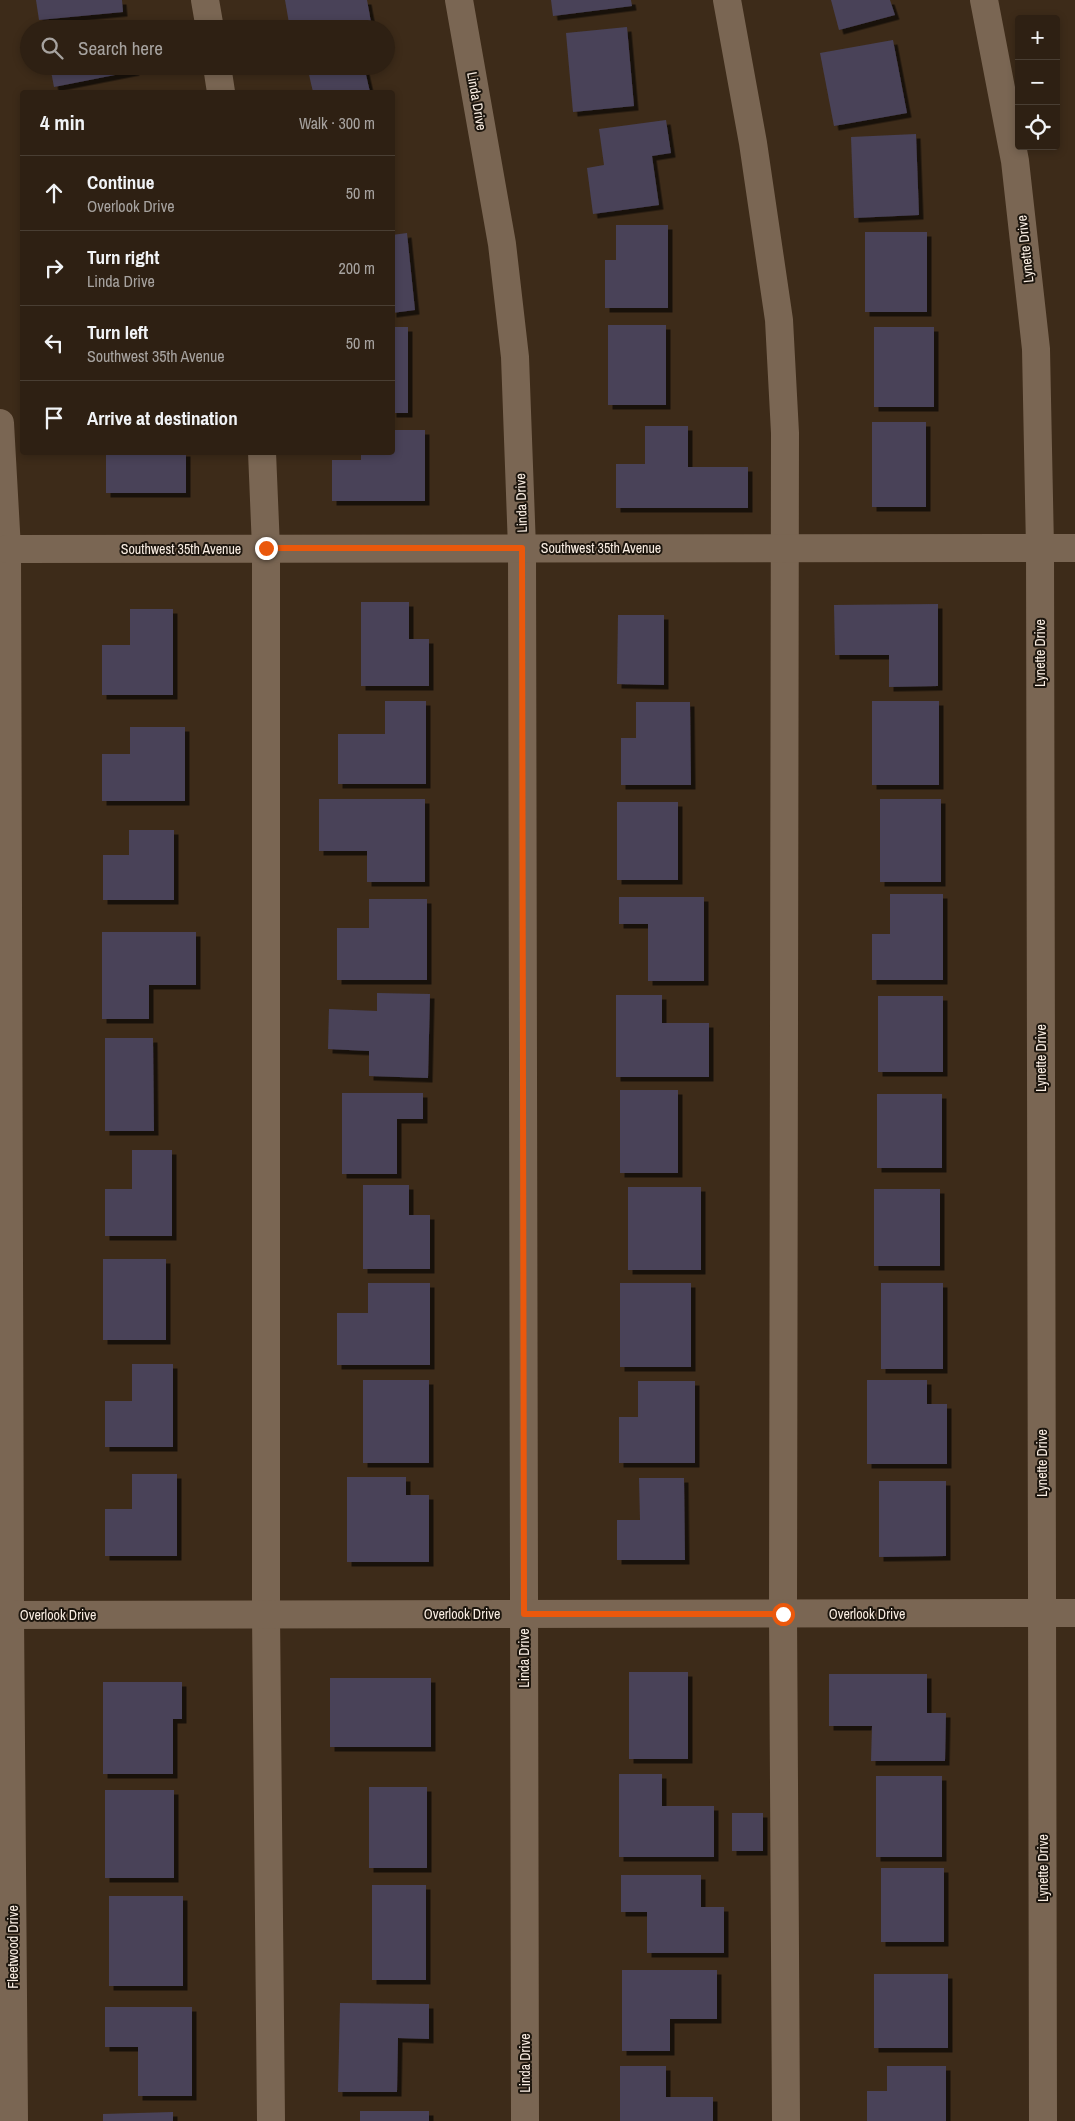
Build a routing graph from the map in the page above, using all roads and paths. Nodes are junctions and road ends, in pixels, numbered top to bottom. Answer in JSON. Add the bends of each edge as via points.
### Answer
{"nodes":[{"id":1,"x":204,"y":0,"type":"edge"},
{"id":2,"x":460,"y":0,"type":"edge"},
{"id":3,"x":727,"y":0,"type":"edge"},
{"id":4,"x":984,"y":0,"type":"edge"},
{"id":5,"x":208,"y":20,"type":"edge"},
{"id":6,"x":218,"y":75,"type":"edge"},
{"id":7,"x":221,"y":90,"type":"edge"},
{"id":8,"x":0,"y":423,"type":"edge"},
{"id":9,"x":262,"y":455,"type":"edge"},
{"id":10,"x":266,"y":548,"type":"junction"},
{"id":11,"x":522,"y":548,"type":"junction"},
{"id":12,"x":785,"y":548,"type":"junction"},
{"id":13,"x":1040,"y":548,"type":"junction"},
{"id":14,"x":1075,"y":548,"type":"edge"},
{"id":15,"x":7,"y":549,"type":"junction"},
{"id":16,"x":1042,"y":1613,"type":"junction"},
{"id":17,"x":1075,"y":1613,"type":"edge"},
{"id":18,"x":524,"y":1614,"type":"junction"},
{"id":19,"x":783,"y":1614,"type":"junction"},
{"id":20,"x":5,"y":1615,"type":"edge"},
{"id":21,"x":266,"y":1615,"type":"junction"},
{"id":22,"x":14,"y":2121,"type":"edge"},
{"id":23,"x":270,"y":2121,"type":"edge"},
{"id":24,"x":525,"y":2121,"type":"edge"},
{"id":25,"x":786,"y":2121,"type":"edge"},
{"id":26,"x":1043,"y":2121,"type":"edge"}],
"edges":[{"from":1,"to":5,"type":"street"},
{"from":2,"to":11,"type":"street","name":"Linda Drive","via":[[502,244],[516,356]]},
{"from":3,"to":12,"type":"street","via":[[753,143],[779,320],[785,433]]},
{"from":4,"to":13,"type":"street","name":"Lynette Drive","via":[[1015,161],[1036,350]]},
{"from":6,"to":7,"type":"street"},
{"from":8,"to":15,"type":"street","name":"Fleetwood Drive"},
{"from":9,"to":10,"type":"street"},
{"from":10,"to":11,"type":"street","name":"Southwest 35th Avenue"},
{"from":10,"to":15,"type":"street","name":"Southwest 35th Avenue"},
{"from":10,"to":21,"type":"street"},
{"from":11,"to":12,"type":"street","name":"Southwest 35th Avenue"},
{"from":11,"to":18,"type":"street","name":"Linda Drive"},
{"from":12,"to":13,"type":"street","name":"Southwest 35th Avenue"},
{"from":12,"to":19,"type":"street"},
{"from":13,"to":14,"type":"street","name":"Southwest 35th Avenue"},
{"from":13,"to":16,"type":"street","name":"Lynette Drive"},
{"from":15,"to":20,"type":"street","name":"Fleetwood Drive"},
{"from":16,"to":17,"type":"street","name":"Overlook Drive"},
{"from":16,"to":19,"type":"street","name":"Overlook Drive"},
{"from":16,"to":26,"type":"street","name":"Lynette Drive"},
{"from":18,"to":19,"type":"street","name":"Overlook Drive"},
{"from":18,"to":21,"type":"street","name":"Overlook Drive"},
{"from":18,"to":24,"type":"street","name":"Linda Drive"},
{"from":19,"to":25,"type":"street"},
{"from":20,"to":21,"type":"street","name":"Overlook Drive"},
{"from":20,"to":22,"type":"street","name":"Fleetwood Drive"},
{"from":21,"to":23,"type":"street"}]}
